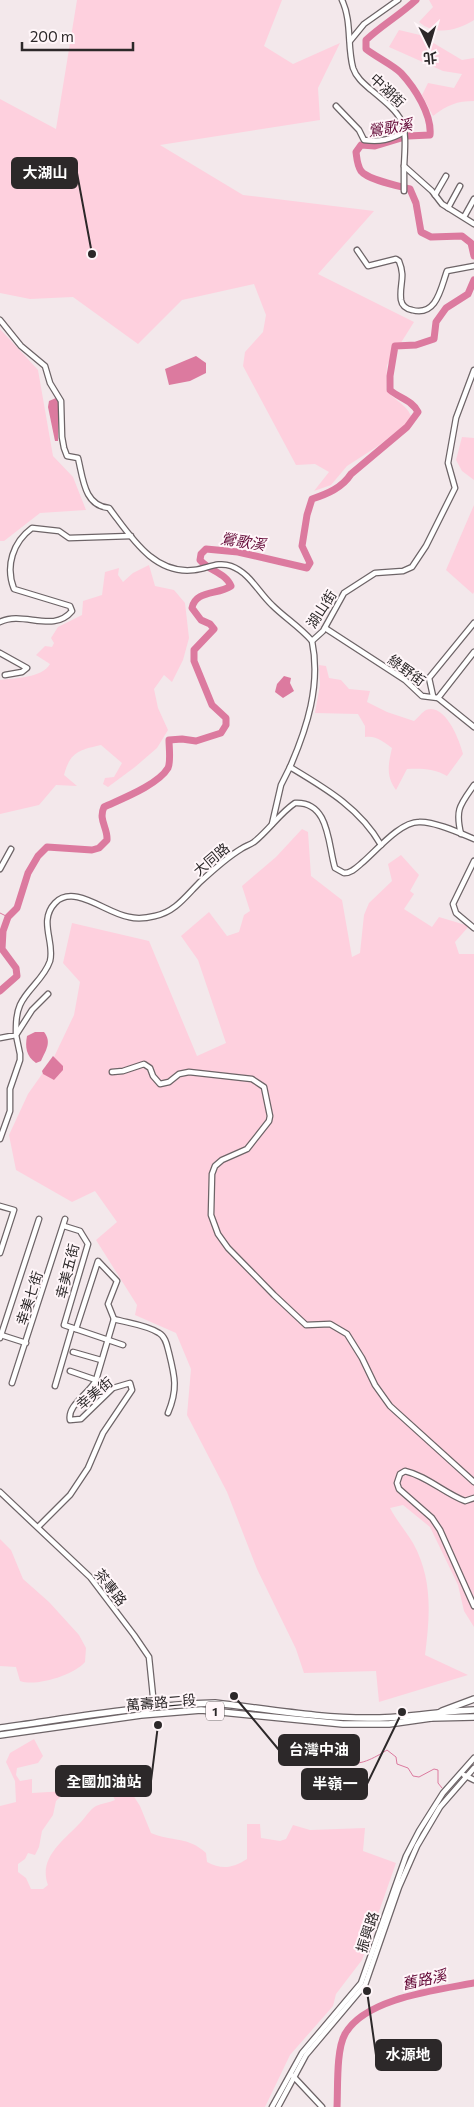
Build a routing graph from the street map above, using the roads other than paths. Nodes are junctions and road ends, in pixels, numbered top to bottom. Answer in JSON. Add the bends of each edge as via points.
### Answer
{"nodes":[{"id":1,"x":342,"y":0,"type":"edge"},
{"id":2,"x":398,"y":0,"type":"edge"},
{"id":3,"x":350,"y":41,"type":"junction"},
{"id":4,"x":336,"y":106,"type":"dead end"},
{"id":5,"x":404,"y":133,"type":"junction"},
{"id":6,"x":404,"y":166,"type":"junction"},
{"id":7,"x":446,"y":176,"type":"dead end"},
{"id":8,"x":460,"y":186,"type":"dead end"},
{"id":9,"x":404,"y":191,"type":"dead end"},
{"id":10,"x":435,"y":195,"type":"junction"},
{"id":11,"x":474,"y":199,"type":"edge"},
{"id":12,"x":448,"y":208,"type":"junction"},
{"id":13,"x":464,"y":218,"type":"junction"},
{"id":14,"x":474,"y":224,"type":"edge"},
{"id":15,"x":357,"y":250,"type":"dead end"},
{"id":16,"x":473,"y":266,"type":"edge"},
{"id":17,"x":0,"y":320,"type":"edge"},
{"id":18,"x":474,"y":370,"type":"edge"},
{"id":19,"x":131,"y":536,"type":"junction"},
{"id":20,"x":0,"y":622,"type":"edge"},
{"id":21,"x":474,"y":623,"type":"edge"},
{"id":22,"x":325,"y":628,"type":"junction"},
{"id":23,"x":312,"y":642,"type":"junction"},
{"id":24,"x":474,"y":652,"type":"edge"},
{"id":25,"x":0,"y":653,"type":"edge"},
{"id":26,"x":5,"y":675,"type":"dead end"},
{"id":27,"x":435,"y":697,"type":"junction"},
{"id":28,"x":474,"y":727,"type":"edge"},
{"id":29,"x":290,"y":767,"type":"junction"},
{"id":30,"x":474,"y":785,"type":"edge"},
{"id":31,"x":272,"y":826,"type":"junction"},
{"id":32,"x":461,"y":834,"type":"junction"},
{"id":33,"x":474,"y":839,"type":"edge"},
{"id":34,"x":380,"y":845,"type":"junction"},
{"id":35,"x":11,"y":849,"type":"dead end"},
{"id":36,"x":474,"y":861,"type":"edge"},
{"id":37,"x":0,"y":870,"type":"edge"},
{"id":38,"x":474,"y":928,"type":"edge"},
{"id":39,"x":48,"y":994,"type":"dead end"},
{"id":40,"x":16,"y":1035,"type":"junction"},
{"id":41,"x":0,"y":1038,"type":"edge"},
{"id":42,"x":112,"y":1072,"type":"dead end"},
{"id":43,"x":0,"y":1139,"type":"edge"},
{"id":44,"x":0,"y":1206,"type":"edge"},
{"id":45,"x":39,"y":1219,"type":"dead end"},
{"id":46,"x":65,"y":1219,"type":"dead end"},
{"id":47,"x":64,"y":1226,"type":"junction"},
{"id":48,"x":0,"y":1253,"type":"edge"},
{"id":49,"x":114,"y":1319,"type":"junction"},
{"id":50,"x":74,"y":1329,"type":"junction"},
{"id":51,"x":0,"y":1336,"type":"edge"},
{"id":52,"x":108,"y":1340,"type":"junction"},
{"id":53,"x":26,"y":1343,"type":"junction"},
{"id":54,"x":123,"y":1345,"type":"dead end"},
{"id":55,"x":73,"y":1352,"type":"dead end"},
{"id":56,"x":101,"y":1360,"type":"junction"},
{"id":57,"x":70,"y":1371,"type":"dead end"},
{"id":58,"x":96,"y":1380,"type":"junction"},
{"id":59,"x":12,"y":1383,"type":"dead end"},
{"id":60,"x":54,"y":1386,"type":"dead end"},
{"id":61,"x":168,"y":1413,"type":"dead end"},
{"id":62,"x":474,"y":1482,"type":"edge"},
{"id":63,"x":0,"y":1492,"type":"edge"},
{"id":64,"x":474,"y":1498,"type":"edge"},
{"id":65,"x":38,"y":1527,"type":"junction"},
{"id":66,"x":474,"y":1606,"type":"edge"},
{"id":67,"x":474,"y":1699,"type":"edge"},
{"id":68,"x":154,"y":1706,"type":"junction"},
{"id":69,"x":474,"y":1710,"type":"edge"},
{"id":70,"x":442,"y":1711,"type":"junction"},
{"id":71,"x":141,"y":1715,"type":"junction"},
{"id":72,"x":431,"y":1718,"type":"junction"},
{"id":73,"x":474,"y":1718,"type":"edge"},
{"id":74,"x":0,"y":1728,"type":"edge"},
{"id":75,"x":0,"y":1735,"type":"edge"},
{"id":76,"x":474,"y":1758,"type":"edge"},
{"id":77,"x":474,"y":1768,"type":"edge"},
{"id":78,"x":461,"y":1772,"type":"junction"},
{"id":79,"x":466,"y":1776,"type":"junction"},
{"id":80,"x":474,"y":1780,"type":"edge"},
{"id":81,"x":292,"y":2076,"type":"junction"},
{"id":82,"x":272,"y":2107,"type":"edge"},
{"id":83,"x":278,"y":2107,"type":"edge"},
{"id":84,"x":322,"y":2107,"type":"edge"}],
"edges":[{"from":1,"to":3,"type":"street","name":"中湖街"},
{"from":2,"to":3,"type":"street","via":[[364,24]]},
{"from":3,"to":5,"type":"street","name":"中湖街","via":[[356,75],[395,110],[401,118]]},
{"from":4,"to":5,"type":"street","via":[[364,140],[388,140]]},
{"from":5,"to":6,"type":"street","name":"中湖街"},
{"from":6,"to":9,"type":"street","name":"中湖街"},
{"from":6,"to":10,"type":"street"},
{"from":7,"to":10,"type":"street"},
{"from":8,"to":12,"type":"street"},
{"from":10,"to":12,"type":"street"},
{"from":11,"to":13,"type":"street"},
{"from":12,"to":13,"type":"street"},
{"from":13,"to":14,"type":"street"},
{"from":15,"to":16,"type":"street","via":[[368,266],[399,261],[404,272],[401,300],[406,308],[414,311],[422,311],[434,303],[442,291],[447,271]]},
{"from":17,"to":19,"type":"street","via":[[21,346],[45,366],[50,383],[61,401],[64,448],[67,456],[78,458],[88,496],[100,507],[109,508]]},
{"from":18,"to":22,"type":"street","name":"湖山街","via":[[456,418],[448,463],[455,488],[426,546],[412,567],[403,572],[375,573],[344,593]]},
{"from":19,"to":20,"type":"street","via":[[68,538],[59,531],[32,528],[21,536],[14,548],[10,565],[14,589],[70,606],[72,612],[53,623],[14,618]]},
{"from":19,"to":23,"type":"street","via":[[156,562],[177,570],[203,569],[219,564],[244,574]]},
{"from":21,"to":27,"type":"street","via":[[429,678]]},
{"from":22,"to":23,"type":"street","name":"湖山街"},
{"from":22,"to":27,"type":"street","name":"綠野街","via":[[405,680],[422,696]]},
{"from":23,"to":29,"type":"street","name":"湖山街","via":[[311,707]]},
{"from":24,"to":27,"type":"street"},
{"from":25,"to":26,"type":"street","via":[[27,668]]},
{"from":27,"to":28,"type":"street","name":"綠野街"},
{"from":29,"to":31,"type":"street","name":"湖山街","via":[[281,785]]},
{"from":29,"to":34,"type":"street","via":[[336,795],[366,823]]},
{"from":30,"to":32,"type":"street","via":[[461,802],[458,813]]},
{"from":31,"to":34,"type":"street","name":"大同路","via":[[295,803],[311,807],[323,819],[335,868],[344,873],[354,870]]},
{"from":31,"to":40,"type":"street","name":"大同路","via":[[199,883],[182,901],[154,917],[128,917],[71,895],[54,904],[46,930],[52,952],[49,964],[20,1004]]},
{"from":32,"to":33,"type":"street","name":"大同路"},
{"from":32,"to":34,"type":"street","name":"大同路","via":[[419,822],[406,826]]},
{"from":35,"to":37,"type":"street"},
{"from":36,"to":38,"type":"street","via":[[453,904],[456,913]]},
{"from":39,"to":40,"type":"street","via":[[32,1010]]},
{"from":40,"to":41,"type":"street"},
{"from":40,"to":43,"type":"street","name":"大同路","via":[[20,1060],[10,1089],[10,1111]]},
{"from":42,"to":62,"type":"street","via":[[144,1064],[160,1084],[189,1072],[252,1079],[264,1087],[269,1121],[247,1149],[219,1162],[212,1174],[211,1215],[218,1234],[254,1276],[306,1325],[330,1324],[347,1334],[390,1406]]},
{"from":44,"to":48,"type":"street","via":[[14,1210]]},
{"from":45,"to":51,"type":"street"},
{"from":46,"to":47,"type":"street","name":"幸美七街"},
{"from":47,"to":50,"type":"street","name":"幸美五街","via":[[80,1232],[88,1244],[64,1325]]},
{"from":47,"to":53,"type":"street","name":"幸美七街"},
{"from":49,"to":50,"type":"street","via":[[108,1304],[117,1281],[98,1261]]},
{"from":49,"to":52,"type":"street","name":"幸美街"},
{"from":49,"to":61,"type":"street","via":[[153,1330],[163,1337],[175,1376],[174,1395]]},
{"from":50,"to":52,"type":"street"},
{"from":50,"to":60,"type":"street"},
{"from":51,"to":53,"type":"street"},
{"from":52,"to":54,"type":"street"},
{"from":52,"to":56,"type":"street","name":"幸美街"},
{"from":53,"to":59,"type":"street","name":"幸美七街"},
{"from":55,"to":56,"type":"street"},
{"from":56,"to":58,"type":"street","name":"幸美街"},
{"from":57,"to":58,"type":"street"},
{"from":58,"to":65,"type":"street","name":"幸美街","via":[[74,1406],[70,1420],[81,1418],[119,1385],[130,1383],[132,1390],[103,1433],[88,1468],[70,1495]]},
{"from":63,"to":65,"type":"street","name":"茶專路"},
{"from":64,"to":66,"type":"street","via":[[465,1501],[418,1474],[405,1471],[397,1483],[399,1489],[432,1518],[440,1530]]},
{"from":65,"to":68,"type":"street","name":"茶專路","via":[[90,1577],[149,1657]]},
{"from":67,"to":70,"type":"main road","name":"萬壽路二段"},
{"from":68,"to":70,"type":"main road","name":"萬壽路二段","number":"1","via":[[215,1703],[345,1718]]},
{"from":68,"to":71,"type":"street"},
{"from":68,"to":74,"type":"main road","name":"萬壽路二段","number":"1"},
{"from":69,"to":70,"type":"main road","number":"1"},
{"from":70,"to":72,"type":"main road","name":"萬壽路二段"},
{"from":71,"to":72,"type":"main road","name":"萬壽路二段","number":"1","via":[[201,1710],[365,1725]]},
{"from":71,"to":75,"type":"main road","name":"萬壽路二段","number":"1"},
{"from":72,"to":73,"type":"main road","number":"1"},
{"from":76,"to":78,"type":"street","name":"振興路"},
{"from":77,"to":79,"type":"street","name":"振興路"},
{"from":78,"to":79,"type":"street"},
{"from":78,"to":81,"type":"street","name":"振興路","via":[[418,1830],[361,1983],[305,2048]]},
{"from":79,"to":80,"type":"street"},
{"from":79,"to":81,"type":"street","name":"振興路","via":[[440,1807],[417,1846],[365,1985]]},
{"from":81,"to":82,"type":"street","name":"振興路"},
{"from":81,"to":83,"type":"street","name":"振興路"},
{"from":81,"to":84,"type":"street"}]}
